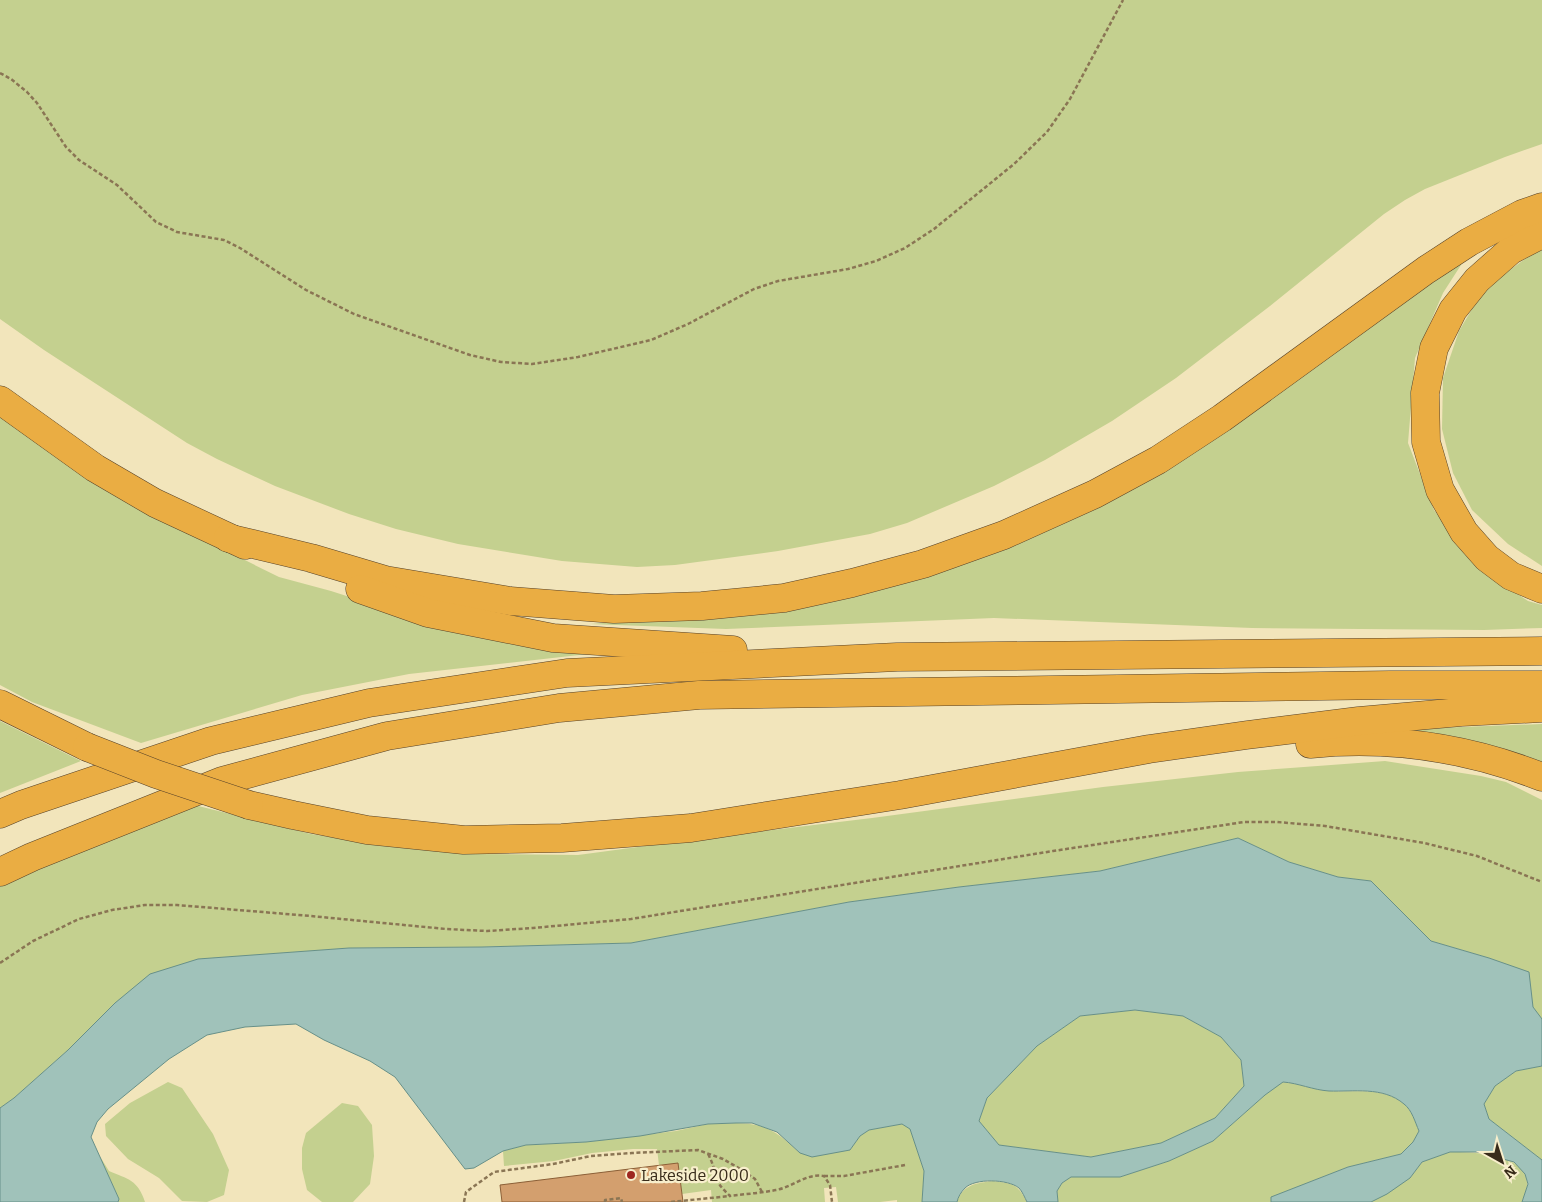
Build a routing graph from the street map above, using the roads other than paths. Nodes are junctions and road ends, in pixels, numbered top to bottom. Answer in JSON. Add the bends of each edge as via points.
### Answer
{"nodes":[{"id":1,"x":1542,"y":207,"type":"edge"},
{"id":2,"x":1542,"y":234,"type":"edge"},
{"id":3,"x":0,"y":400,"type":"edge"},
{"id":4,"x":228,"y":538,"type":"junction"},
{"id":5,"x":1542,"y":589,"type":"edge"},
{"id":6,"x":1542,"y":651,"type":"edge"},
{"id":7,"x":897,"y":657,"type":"junction"},
{"id":8,"x":1542,"y":684,"type":"edge"},
{"id":9,"x":0,"y":704,"type":"edge"},
{"id":10,"x":1542,"y":708,"type":"edge"},
{"id":11,"x":1055,"y":767,"type":"junction"},
{"id":12,"x":1542,"y":777,"type":"edge"},
{"id":13,"x":0,"y":814,"type":"edge"},
{"id":14,"x":0,"y":872,"type":"edge"}],
"edges":[{"from":1,"to":4,"type":"highway","via":[[1469,242],[1426,270],[1222,418],[1158,460],[1095,494],[1004,535],[923,564],[852,584],[784,598],[702,606],[604,608],[510,601],[385,580]]},
{"from":2,"to":5,"type":"highway","via":[[1511,250],[1477,280],[1453,310],[1434,348],[1425,393],[1426,442],[1440,490],[1464,532],[1487,558],[1511,576]]},
{"from":3,"to":4,"type":"highway","via":[[95,468],[156,503]]},
{"from":4,"to":7,"type":"highway","via":[[332,580],[428,612],[554,638]]},
{"from":6,"to":7,"type":"highway"},
{"from":7,"to":13,"type":"highway","via":[[567,673],[369,703],[211,741]]},
{"from":8,"to":14,"type":"highway","via":[[698,695],[560,708],[387,736],[222,781]]},
{"from":9,"to":11,"type":"highway","bridge":true,"via":[[87,747],[249,805],[367,830],[464,840],[562,838],[691,828]]},
{"from":10,"to":11,"type":"highway","via":[[1349,722],[1149,749]]},
{"from":11,"to":12,"type":"highway","via":[[1096,770],[1308,744],[1388,741],[1478,755]]}]}
